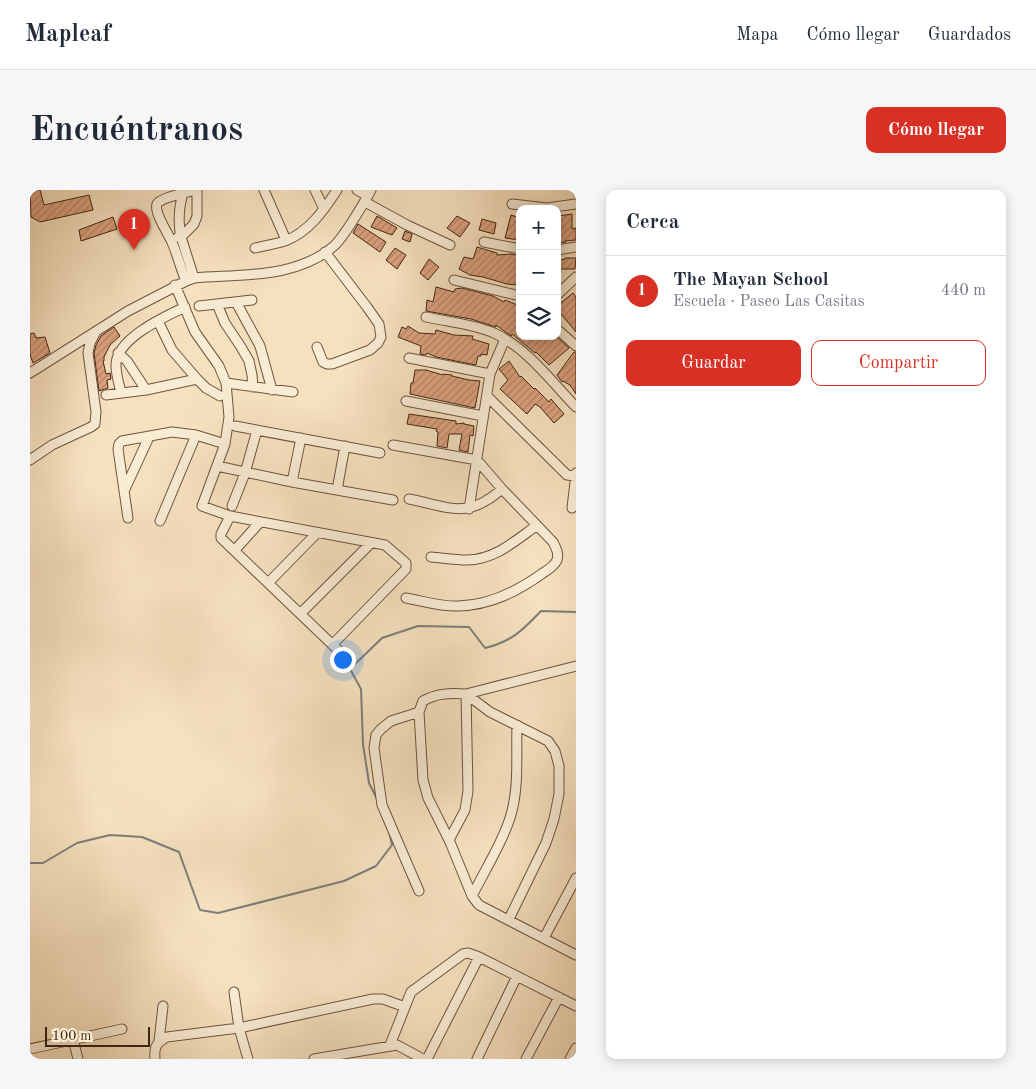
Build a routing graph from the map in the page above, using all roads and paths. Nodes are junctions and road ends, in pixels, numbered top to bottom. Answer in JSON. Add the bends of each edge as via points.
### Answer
{"nodes":[{"id":1,"x":197,"y":190,"type":"edge"},
{"id":2,"x":264,"y":190,"type":"edge"},
{"id":3,"x":315,"y":190,"type":"edge"},
{"id":4,"x":337,"y":190,"type":"edge"},
{"id":5,"x":357,"y":190,"type":"edge"},
{"id":6,"x":183,"y":193,"type":"junction"},
{"id":7,"x":368,"y":196,"type":"edge"},
{"id":8,"x":512,"y":204,"type":"dead end"},
{"id":9,"x":576,"y":204,"type":"edge"},
{"id":10,"x":324,"y":209,"type":"junction"},
{"id":11,"x":181,"y":237,"type":"junction"},
{"id":12,"x":171,"y":240,"type":"junction"},
{"id":13,"x":286,"y":240,"type":"junction"},
{"id":14,"x":484,"y":242,"type":"dead end"},
{"id":15,"x":450,"y":245,"type":"dead end"},
{"id":16,"x":516,"y":247,"type":"edge"},
{"id":17,"x":576,"y":247,"type":"edge"},
{"id":18,"x":254,"y":248,"type":"dead end"},
{"id":19,"x":561,"y":249,"type":"edge"},
{"id":20,"x":325,"y":252,"type":"junction"},
{"id":21,"x":190,"y":279,"type":"junction"},
{"id":22,"x":454,"y":280,"type":"dead end"},
{"id":23,"x":575,"y":281,"type":"edge"},
{"id":24,"x":176,"y":285,"type":"junction"},
{"id":25,"x":561,"y":293,"type":"edge"},
{"id":26,"x":516,"y":295,"type":"edge"},
{"id":27,"x":252,"y":300,"type":"dead end"},
{"id":28,"x":236,"y":302,"type":"junction"},
{"id":29,"x":217,"y":304,"type":"junction"},
{"id":30,"x":199,"y":306,"type":"dead end"},
{"id":31,"x":185,"y":307,"type":"junction"},
{"id":32,"x":426,"y":317,"type":"dead end"},
{"id":33,"x":158,"y":321,"type":"junction"},
{"id":34,"x":95,"y":332,"type":"junction"},
{"id":35,"x":561,"y":333,"type":"edge"},
{"id":36,"x":505,"y":339,"type":"junction"},
{"id":37,"x":576,"y":346,"type":"edge"},
{"id":38,"x":317,"y":348,"type":"dead end"},
{"id":39,"x":118,"y":353,"type":"junction"},
{"id":40,"x":409,"y":358,"type":"dead end"},
{"id":41,"x":30,"y":373,"type":"edge"},
{"id":42,"x":490,"y":374,"type":"junction"},
{"id":43,"x":197,"y":379,"type":"junction"},
{"id":44,"x":226,"y":383,"type":"junction"},
{"id":45,"x":253,"y":387,"type":"junction"},
{"id":46,"x":146,"y":390,"type":"junction"},
{"id":47,"x":272,"y":390,"type":"junction"},
{"id":48,"x":293,"y":392,"type":"dead end"},
{"id":49,"x":121,"y":393,"type":"junction"},
{"id":50,"x":106,"y":395,"type":"dead end"},
{"id":51,"x":220,"y":396,"type":"dead end"},
{"id":52,"x":486,"y":396,"type":"junction"},
{"id":53,"x":406,"y":400,"type":"dead end"},
{"id":54,"x":576,"y":407,"type":"edge"},
{"id":55,"x":483,"y":416,"type":"junction"},
{"id":56,"x":234,"y":426,"type":"dead end"},
{"id":57,"x":258,"y":430,"type":"junction"},
{"id":58,"x":196,"y":435,"type":"junction"},
{"id":59,"x":149,"y":437,"type":"junction"},
{"id":60,"x":301,"y":438,"type":"junction"},
{"id":61,"x":225,"y":444,"type":"junction"},
{"id":62,"x":393,"y":444,"type":"dead end"},
{"id":63,"x":345,"y":446,"type":"junction"},
{"id":64,"x":380,"y":453,"type":"dead end"},
{"id":65,"x":30,"y":460,"type":"edge"},
{"id":66,"x":477,"y":460,"type":"junction"},
{"id":67,"x":217,"y":466,"type":"junction"},
{"id":68,"x":245,"y":473,"type":"junction"},
{"id":69,"x":576,"y":474,"type":"edge"},
{"id":70,"x":292,"y":482,"type":"junction"},
{"id":71,"x":502,"y":489,"type":"junction"},
{"id":72,"x":124,"y":490,"type":"junction"},
{"id":73,"x":337,"y":490,"type":"junction"},
{"id":74,"x":409,"y":499,"type":"dead end"},
{"id":75,"x":393,"y":500,"type":"dead end"},
{"id":76,"x":232,"y":506,"type":"dead end"},
{"id":77,"x":572,"y":508,"type":"dead end"},
{"id":78,"x":469,"y":509,"type":"junction"},
{"id":79,"x":230,"y":516,"type":"junction"},
{"id":80,"x":128,"y":518,"type":"dead end"},
{"id":81,"x":160,"y":521,"type":"dead end"},
{"id":82,"x":260,"y":522,"type":"junction"},
{"id":83,"x":536,"y":526,"type":"junction"},
{"id":84,"x":317,"y":533,"type":"junction"},
{"id":85,"x":371,"y":543,"type":"junction"},
{"id":86,"x":235,"y":550,"type":"junction"},
{"id":87,"x":431,"y":557,"type":"dead end"},
{"id":88,"x":269,"y":582,"type":"junction"},
{"id":89,"x":406,"y":598,"type":"dead end"},
{"id":90,"x":301,"y":614,"type":"junction"},
{"id":91,"x":576,"y":666,"type":"edge"},
{"id":92,"x":466,"y":694,"type":"junction"},
{"id":93,"x":419,"y":712,"type":"junction"},
{"id":94,"x":517,"y":725,"type":"junction"},
{"id":95,"x":449,"y":840,"type":"junction"},
{"id":96,"x":576,"y":878,"type":"edge"},
{"id":97,"x":419,"y":892,"type":"dead end"},
{"id":98,"x":472,"y":896,"type":"junction"},
{"id":99,"x":509,"y":919,"type":"junction"},
{"id":100,"x":544,"y":938,"type":"junction"},
{"id":101,"x":576,"y":955,"type":"edge"},
{"id":102,"x":479,"y":957,"type":"junction"},
{"id":103,"x":517,"y":976,"type":"junction"},
{"id":104,"x":234,"y":992,"type":"dead end"},
{"id":105,"x":559,"y":997,"type":"junction"},
{"id":106,"x":163,"y":1006,"type":"dead end"},
{"id":107,"x":576,"y":1006,"type":"edge"},
{"id":108,"x":405,"y":1007,"type":"junction"},
{"id":109,"x":238,"y":1028,"type":"junction"},
{"id":110,"x":122,"y":1029,"type":"dead end"},
{"id":111,"x":73,"y":1039,"type":"junction"},
{"id":112,"x":159,"y":1042,"type":"junction"},
{"id":113,"x":390,"y":1045,"type":"junction"},
{"id":114,"x":576,"y":1048,"type":"edge"},
{"id":115,"x":30,"y":1049,"type":"edge"},
{"id":116,"x":78,"y":1059,"type":"edge"},
{"id":117,"x":155,"y":1059,"type":"edge"},
{"id":118,"x":248,"y":1059,"type":"edge"},
{"id":119,"x":314,"y":1059,"type":"edge"},
{"id":120,"x":423,"y":1059,"type":"edge"},
{"id":121,"x":427,"y":1059,"type":"edge"},
{"id":122,"x":477,"y":1059,"type":"edge"},
{"id":123,"x":526,"y":1059,"type":"edge"},
{"id":124,"x":570,"y":1059,"type":"edge"}],
"edges":[{"from":1,"to":6,"type":"street"},
{"from":1,"to":11,"type":"street","via":[[197,216]]},
{"from":2,"to":13,"type":"street"},
{"from":3,"to":10,"type":"street"},
{"from":4,"to":10,"type":"street"},
{"from":5,"to":7,"type":"street"},
{"from":6,"to":11,"type":"street"},
{"from":6,"to":12,"type":"street","via":[[157,203],[161,224]]},
{"from":7,"to":15,"type":"street","via":[[408,225]]},
{"from":7,"to":20,"type":"street","via":[[336,244]]},
{"from":8,"to":9,"type":"street","via":[[547,208]]},
{"from":10,"to":13,"type":"street","via":[[311,225]]},
{"from":11,"to":12,"type":"street"},
{"from":11,"to":21,"type":"street"},
{"from":12,"to":21,"type":"street"},
{"from":13,"to":18,"type":"street"},
{"from":14,"to":16,"type":"street"},
{"from":17,"to":19,"type":"street"},
{"from":20,"to":21,"type":"street","via":[[301,266],[279,271]]},
{"from":20,"to":38,"type":"street","via":[[375,318],[381,336],[370,350],[332,364],[323,362]]},
{"from":21,"to":24,"type":"street"},
{"from":22,"to":26,"type":"street"},
{"from":23,"to":25,"type":"street"},
{"from":24,"to":31,"type":"street"},
{"from":24,"to":34,"type":"street"},
{"from":27,"to":28,"type":"street"},
{"from":28,"to":29,"type":"street"},
{"from":28,"to":47,"type":"street","via":[[260,346]]},
{"from":29,"to":30,"type":"street"},
{"from":29,"to":45,"type":"street","via":[[225,323],[242,347]]},
{"from":31,"to":33,"type":"street"},
{"from":31,"to":44,"type":"street","via":[[195,332],[219,366]]},
{"from":32,"to":36,"type":"street","via":[[476,327]]},
{"from":33,"to":39,"type":"street","via":[[125,343]]},
{"from":33,"to":43,"type":"street","via":[[172,350]]},
{"from":34,"to":41,"type":"street"},
{"from":34,"to":65,"type":"street","via":[[88,353],[95,424]]},
{"from":35,"to":37,"type":"street"},
{"from":36,"to":42,"type":"street"},
{"from":36,"to":54,"type":"street","via":[[527,355]]},
{"from":39,"to":46,"type":"street"},
{"from":39,"to":49,"type":"street","via":[[116,365]]},
{"from":40,"to":42,"type":"street"},
{"from":42,"to":52,"type":"street"},
{"from":43,"to":46,"type":"street"},
{"from":43,"to":51,"type":"street"},
{"from":44,"to":45,"type":"street"},
{"from":44,"to":61,"type":"street","via":[[229,417]]},
{"from":45,"to":47,"type":"street"},
{"from":46,"to":49,"type":"street"},
{"from":47,"to":48,"type":"street"},
{"from":49,"to":50,"type":"street"},
{"from":52,"to":55,"type":"street"},
{"from":52,"to":69,"type":"street","via":[[567,474]]},
{"from":53,"to":55,"type":"street"},
{"from":55,"to":66,"type":"street"},
{"from":56,"to":57,"type":"street"},
{"from":57,"to":60,"type":"street"},
{"from":57,"to":68,"type":"street"},
{"from":58,"to":59,"type":"street","via":[[172,432]]},
{"from":58,"to":61,"type":"street"},
{"from":58,"to":81,"type":"street"},
{"from":59,"to":72,"type":"street"},
{"from":59,"to":72,"type":"street","via":[[119,444]]},
{"from":60,"to":63,"type":"street"},
{"from":60,"to":70,"type":"street"},
{"from":61,"to":67,"type":"street"},
{"from":62,"to":66,"type":"street"},
{"from":63,"to":64,"type":"street"},
{"from":63,"to":73,"type":"street"},
{"from":66,"to":71,"type":"street"},
{"from":66,"to":78,"type":"street"},
{"from":67,"to":68,"type":"street"},
{"from":67,"to":79,"type":"street","via":[[202,505]]},
{"from":68,"to":70,"type":"street"},
{"from":68,"to":76,"type":"street"},
{"from":69,"to":77,"type":"street"},
{"from":70,"to":73,"type":"street"},
{"from":71,"to":78,"type":"street","via":[[479,506]]},
{"from":71,"to":83,"type":"street"},
{"from":72,"to":80,"type":"street"},
{"from":73,"to":75,"type":"street"},
{"from":74,"to":78,"type":"street"},
{"from":79,"to":82,"type":"street"},
{"from":79,"to":86,"type":"street","via":[[221,536]]},
{"from":82,"to":84,"type":"street"},
{"from":82,"to":86,"type":"street"},
{"from":83,"to":87,"type":"street","via":[[492,555],[468,560]]},
{"from":83,"to":89,"type":"street","via":[[553,542],[558,552],[557,561],[526,585],[501,598],[460,606]]},
{"from":84,"to":85,"type":"street"},
{"from":84,"to":88,"type":"street"},
{"from":85,"to":90,"type":"street"},
{"from":85,"to":90,"type":"street","via":[[384,545],[407,566],[336,648]]},
{"from":86,"to":88,"type":"street"},
{"from":88,"to":90,"type":"street"},
{"from":91,"to":92,"type":"street"},
{"from":92,"to":93,"type":"street","via":[[433,695],[423,701]]},
{"from":92,"to":94,"type":"street","via":[[490,712]]},
{"from":92,"to":95,"type":"street","via":[[468,791],[465,810]]},
{"from":93,"to":95,"type":"street","via":[[423,780],[428,798]]},
{"from":93,"to":97,"type":"street","via":[[390,722],[381,729],[376,735],[374,748],[382,806]]},
{"from":94,"to":98,"type":"street","via":[[516,786],[512,812]]},
{"from":94,"to":99,"type":"street","via":[[548,741],[556,751],[560,766],[559,794],[546,843]]},
{"from":95,"to":98,"type":"street"},
{"from":96,"to":100,"type":"street"},
{"from":98,"to":99,"type":"street","via":[[479,904]]},
{"from":99,"to":100,"type":"street"},
{"from":100,"to":101,"type":"street"},
{"from":102,"to":103,"type":"street"},
{"from":102,"to":108,"type":"street","via":[[463,954],[411,992]]},
{"from":102,"to":121,"type":"street"},
{"from":103,"to":105,"type":"street"},
{"from":103,"to":122,"type":"street"},
{"from":104,"to":109,"type":"street"},
{"from":105,"to":107,"type":"street"},
{"from":105,"to":123,"type":"street"},
{"from":106,"to":112,"type":"street"},
{"from":108,"to":109,"type":"street","via":[[384,999],[373,999]]},
{"from":108,"to":113,"type":"street"},
{"from":109,"to":112,"type":"street","via":[[167,1037]]},
{"from":109,"to":118,"type":"street"},
{"from":110,"to":111,"type":"street"},
{"from":111,"to":115,"type":"street"},
{"from":111,"to":116,"type":"street"},
{"from":112,"to":117,"type":"street","via":[[154,1049]]},
{"from":113,"to":119,"type":"street"},
{"from":113,"to":120,"type":"street","via":[[397,1045]]},
{"from":114,"to":124,"type":"street"}]}
